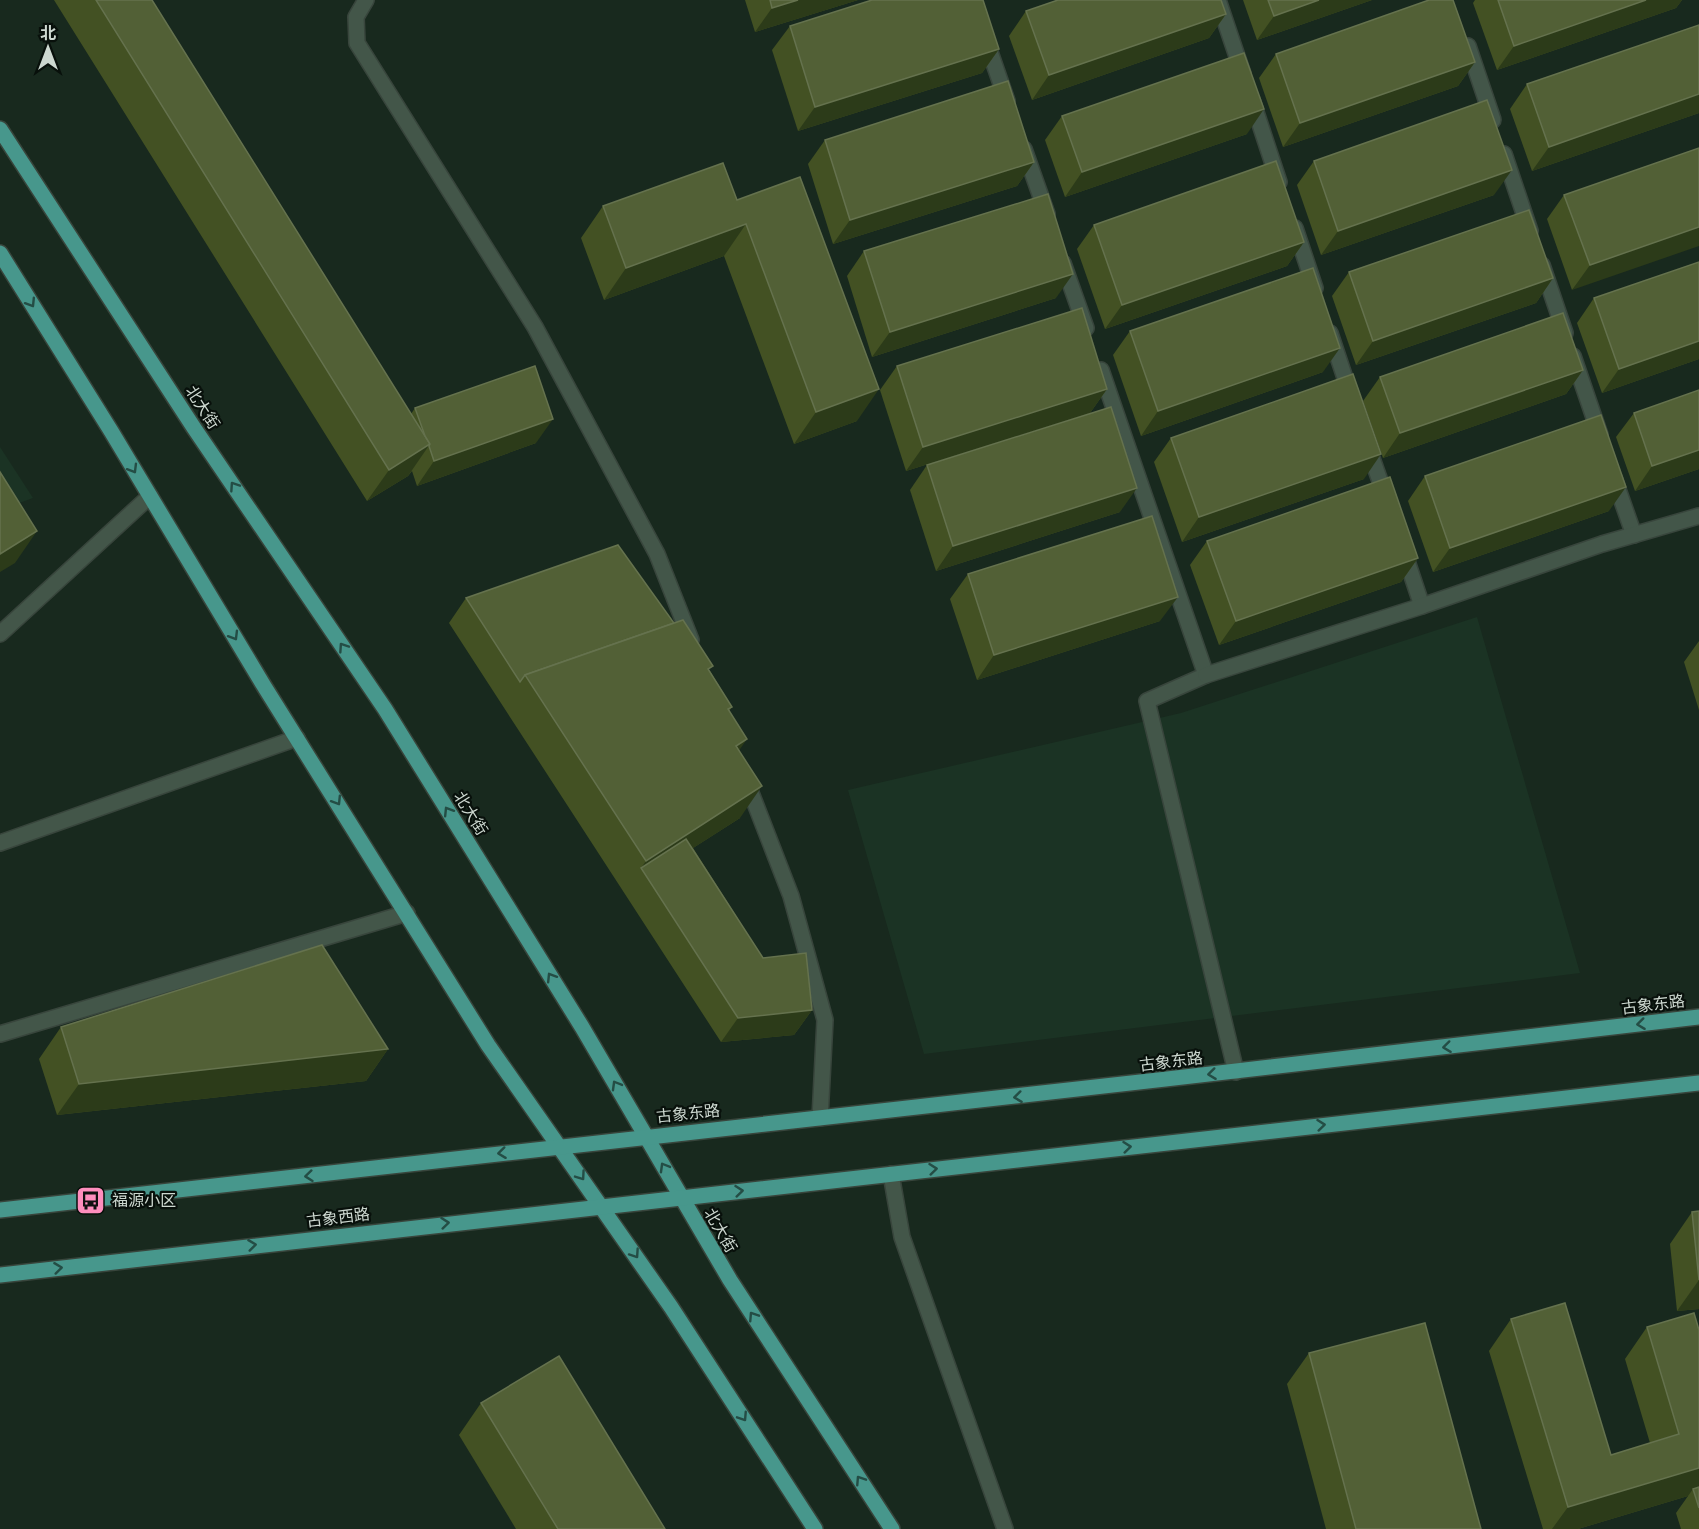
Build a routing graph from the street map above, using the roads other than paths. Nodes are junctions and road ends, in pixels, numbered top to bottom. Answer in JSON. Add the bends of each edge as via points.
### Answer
{"nodes":[{"id":1,"x":366,"y":0,"type":"edge"},
{"id":2,"x":972,"y":0,"type":"edge"},
{"id":3,"x":1218,"y":0,"type":"edge"},
{"id":4,"x":1463,"y":33,"type":"edge"},
{"id":5,"x":1011,"y":112,"type":"edge"},
{"id":6,"x":0,"y":129,"type":"edge"},
{"id":7,"x":1019,"y":135,"type":"edge"},
{"id":8,"x":1050,"y":225,"type":"edge"},
{"id":9,"x":1058,"y":247,"type":"edge"},
{"id":10,"x":0,"y":253,"type":"edge"},
{"id":11,"x":1089,"y":337,"type":"edge"},
{"id":12,"x":1097,"y":360,"type":"edge"},
{"id":13,"x":1358,"y":415,"type":"edge"},
{"id":14,"x":1365,"y":438,"type":"edge"},
{"id":15,"x":1603,"y":446,"type":"edge"},
{"id":16,"x":1611,"y":468,"type":"edge"},
{"id":17,"x":150,"y":496,"type":"junction"},
{"id":18,"x":1392,"y":516,"type":"edge"},
{"id":19,"x":1699,"y":516,"type":"edge"},
{"id":20,"x":1634,"y":535,"type":"junction"},
{"id":21,"x":1400,"y":538,"type":"edge"},
{"id":22,"x":1422,"y":606,"type":"junction"},
{"id":23,"x":0,"y":634,"type":"edge"},
{"id":24,"x":696,"y":653,"type":"edge"},
{"id":25,"x":1206,"y":675,"type":"junction"},
{"id":26,"x":297,"y":738,"type":"junction"},
{"id":27,"x":739,"y":763,"type":"edge"},
{"id":28,"x":0,"y":843,"type":"edge"},
{"id":29,"x":407,"y":913,"type":"junction"},
{"id":30,"x":1699,"y":1017,"type":"edge"},
{"id":31,"x":0,"y":1034,"type":"edge"},
{"id":32,"x":1236,"y":1072,"type":"junction"},
{"id":33,"x":1699,"y":1083,"type":"edge"},
{"id":34,"x":820,"y":1118,"type":"junction"},
{"id":35,"x":646,"y":1136,"type":"junction"},
{"id":36,"x":560,"y":1146,"type":"junction"},
{"id":37,"x":891,"y":1174,"type":"junction"},
{"id":38,"x":681,"y":1197,"type":"junction"},
{"id":39,"x":602,"y":1206,"type":"junction"},
{"id":40,"x":0,"y":1210,"type":"edge"},
{"id":41,"x":0,"y":1275,"type":"edge"},
{"id":42,"x":815,"y":1529,"type":"edge"},
{"id":43,"x":891,"y":1529,"type":"edge"},
{"id":44,"x":1005,"y":1529,"type":"edge"}],
"edges":[{"from":1,"to":24,"type":"street","via":[[356,17],[357,43],[535,327],[657,554]]},
{"from":2,"to":5,"type":"street"},
{"from":3,"to":13,"type":"street"},
{"from":4,"to":15,"type":"street"},
{"from":35,"to":6,"type":"main road","name":"北大街","one_way":true,"via":[[385,709],[194,428]]},
{"from":7,"to":8,"type":"street"},
{"from":9,"to":11,"type":"street"},
{"from":10,"to":17,"type":"main road","one_way":true},
{"from":12,"to":25,"type":"street"},
{"from":14,"to":18,"type":"street"},
{"from":16,"to":20,"type":"street"},
{"from":17,"to":23,"type":"street"},
{"from":17,"to":26,"type":"main road","one_way":true},
{"from":19,"to":20,"type":"street"},
{"from":20,"to":22,"type":"street"},
{"from":21,"to":22,"type":"street"},
{"from":22,"to":25,"type":"street"},
{"from":25,"to":32,"type":"street","via":[[1147,701]]},
{"from":26,"to":28,"type":"street"},
{"from":26,"to":29,"type":"main road","one_way":true},
{"from":27,"to":34,"type":"street","via":[[791,896],[825,1020]]},
{"from":29,"to":31,"type":"street"},
{"from":29,"to":36,"type":"main road","via":[[488,1045]]},
{"from":30,"to":32,"type":"main road","name":"古象东路","one_way":true},
{"from":32,"to":34,"type":"main road","name":"古象东路","one_way":true},
{"from":37,"to":33,"type":"main road","one_way":true},
{"from":34,"to":35,"type":"main road","name":"古象东路"},
{"from":35,"to":36,"type":"main road"},
{"from":38,"to":35,"type":"main road","name":"北大街","one_way":true},
{"from":36,"to":39,"type":"main road","one_way":true},
{"from":36,"to":40,"type":"main road","one_way":true},
{"from":38,"to":37,"type":"main road","one_way":true},
{"from":37,"to":44,"type":"street","via":[[902,1237]]},
{"from":38,"to":39,"type":"main road","name":"古象西路"},
{"from":43,"to":38,"type":"main road","name":"北大街","one_way":true},
{"from":41,"to":39,"type":"main road","name":"古象西路","one_way":true},
{"from":39,"to":42,"type":"main road","one_way":true}]}
